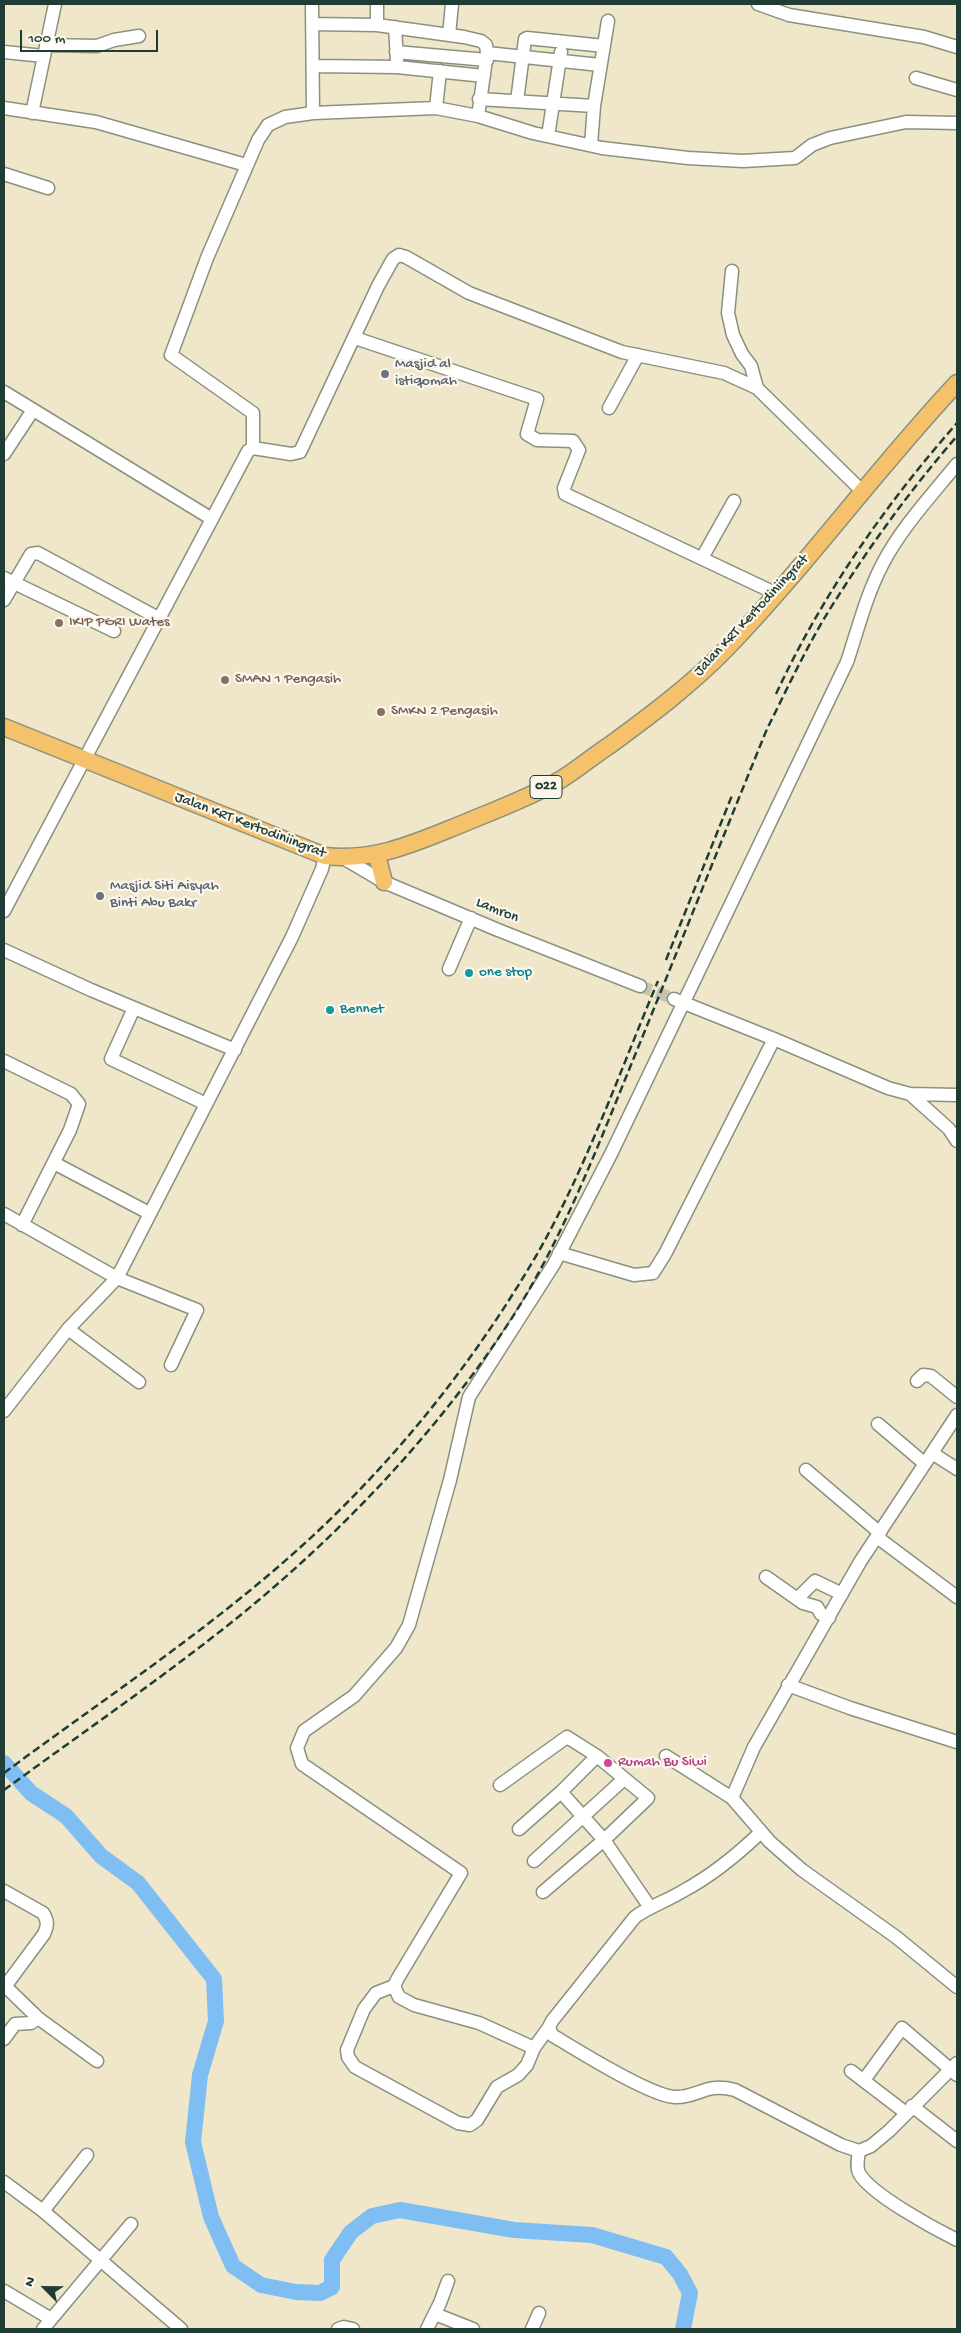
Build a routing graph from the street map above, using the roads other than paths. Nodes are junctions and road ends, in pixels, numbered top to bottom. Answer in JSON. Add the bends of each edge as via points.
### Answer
{"nodes":[{"id":1,"x":55,"y":4,"type":"edge"},
{"id":2,"x":312,"y":4,"type":"edge"},
{"id":3,"x":377,"y":4,"type":"edge"},
{"id":4,"x":452,"y":4,"type":"edge"},
{"id":5,"x":758,"y":4,"type":"edge"},
{"id":6,"x":608,"y":21,"type":"dead end"},
{"id":7,"x":313,"y":24,"type":"junction"},
{"id":8,"x":378,"y":25,"type":"junction"},
{"id":9,"x":395,"y":27,"type":"junction"},
{"id":10,"x":449,"y":35,"type":"junction"},
{"id":11,"x":139,"y":36,"type":"dead end"},
{"id":12,"x":564,"y":42,"type":"junction"},
{"id":13,"x":604,"y":46,"type":"junction"},
{"id":14,"x":957,"y":47,"type":"edge"},
{"id":15,"x":45,"y":51,"type":"junction"},
{"id":16,"x":4,"y":52,"type":"edge"},
{"id":17,"x":396,"y":52,"type":"junction"},
{"id":18,"x":487,"y":56,"type":"junction"},
{"id":19,"x":522,"y":56,"type":"junction"},
{"id":20,"x":560,"y":60,"type":"junction"},
{"id":21,"x":600,"y":65,"type":"junction"},
{"id":22,"x":314,"y":66,"type":"junction"},
{"id":23,"x":397,"y":67,"type":"junction"},
{"id":24,"x":440,"y":71,"type":"junction"},
{"id":25,"x":484,"y":76,"type":"junction"},
{"id":26,"x":916,"y":78,"type":"dead end"},
{"id":27,"x":957,"y":90,"type":"edge"},
{"id":28,"x":480,"y":99,"type":"junction"},
{"id":29,"x":517,"y":101,"type":"junction"},
{"id":30,"x":553,"y":104,"type":"junction"},
{"id":31,"x":594,"y":106,"type":"junction"},
{"id":32,"x":4,"y":108,"type":"edge"},
{"id":33,"x":436,"y":108,"type":"junction"},
{"id":34,"x":32,"y":113,"type":"junction"},
{"id":35,"x":314,"y":113,"type":"junction"},
{"id":36,"x":478,"y":116,"type":"junction"},
{"id":37,"x":957,"y":123,"type":"edge"},
{"id":38,"x":548,"y":136,"type":"junction"},
{"id":39,"x":590,"y":145,"type":"junction"},
{"id":40,"x":246,"y":165,"type":"junction"},
{"id":41,"x":4,"y":174,"type":"edge"},
{"id":42,"x":48,"y":188,"type":"dead end"},
{"id":43,"x":732,"y":271,"type":"dead end"},
{"id":44,"x":355,"y":338,"type":"junction"},
{"id":45,"x":638,"y":355,"type":"junction"},
{"id":46,"x":957,"y":383,"type":"edge"},
{"id":47,"x":757,"y":388,"type":"junction"},
{"id":48,"x":4,"y":392,"type":"edge"},
{"id":49,"x":609,"y":408,"type":"dead end"},
{"id":50,"x":33,"y":410,"type":"junction"},
{"id":51,"x":253,"y":448,"type":"junction"},
{"id":52,"x":4,"y":454,"type":"edge"},
{"id":53,"x":957,"y":464,"type":"edge"},
{"id":54,"x":863,"y":492,"type":"junction"},
{"id":55,"x":734,"y":501,"type":"dead end"},
{"id":56,"x":212,"y":519,"type":"junction"},
{"id":57,"x":702,"y":558,"type":"junction"},
{"id":58,"x":8,"y":581,"type":"edge"},
{"id":59,"x":777,"y":594,"type":"junction"},
{"id":60,"x":4,"y":600,"type":"edge"},
{"id":61,"x":160,"y":619,"type":"junction"},
{"id":62,"x":114,"y":630,"type":"dead end"},
{"id":63,"x":4,"y":727,"type":"edge"},
{"id":64,"x":86,"y":759,"type":"junction"},
{"id":65,"x":377,"y":855,"type":"junction"},
{"id":66,"x":325,"y":856,"type":"junction"},
{"id":67,"x":345,"y":859,"type":"junction"},
{"id":68,"x":384,"y":882,"type":"junction"},
{"id":69,"x":4,"y":911,"type":"edge"},
{"id":70,"x":471,"y":918,"type":"junction"},
{"id":71,"x":4,"y":950,"type":"edge"},
{"id":72,"x":449,"y":969,"type":"dead end"},
{"id":73,"x":640,"y":986,"type":"tunnel mouth"},
{"id":74,"x":680,"y":1001,"type":"junction"},
{"id":75,"x":134,"y":1008,"type":"junction"},
{"id":76,"x":774,"y":1039,"type":"junction"},
{"id":77,"x":235,"y":1050,"type":"junction"},
{"id":78,"x":4,"y":1061,"type":"edge"},
{"id":79,"x":910,"y":1094,"type":"junction"},
{"id":80,"x":957,"y":1095,"type":"edge"},
{"id":81,"x":206,"y":1104,"type":"junction"},
{"id":82,"x":957,"y":1141,"type":"edge"},
{"id":83,"x":54,"y":1163,"type":"junction"},
{"id":84,"x":149,"y":1213,"type":"junction"},
{"id":85,"x":4,"y":1214,"type":"edge"},
{"id":86,"x":22,"y":1225,"type":"junction"},
{"id":87,"x":559,"y":1253,"type":"junction"},
{"id":88,"x":117,"y":1278,"type":"junction"},
{"id":89,"x":68,"y":1328,"type":"junction"},
{"id":90,"x":171,"y":1365,"type":"dead end"},
{"id":91,"x":917,"y":1381,"type":"dead end"},
{"id":92,"x":139,"y":1382,"type":"dead end"},
{"id":93,"x":957,"y":1397,"type":"edge"},
{"id":94,"x":4,"y":1411,"type":"edge"},
{"id":95,"x":957,"y":1415,"type":"edge"},
{"id":96,"x":878,"y":1424,"type":"dead end"},
{"id":97,"x":928,"y":1458,"type":"junction"},
{"id":98,"x":957,"y":1469,"type":"edge"},
{"id":99,"x":806,"y":1470,"type":"dead end"},
{"id":100,"x":879,"y":1535,"type":"junction"},
{"id":101,"x":766,"y":1577,"type":"dead end"},
{"id":102,"x":842,"y":1594,"type":"junction"},
{"id":103,"x":957,"y":1596,"type":"edge"},
{"id":104,"x":797,"y":1599,"type":"junction"},
{"id":105,"x":828,"y":1618,"type":"junction"},
{"id":106,"x":788,"y":1685,"type":"junction"},
{"id":107,"x":957,"y":1742,"type":"edge"},
{"id":108,"x":596,"y":1756,"type":"junction"},
{"id":109,"x":666,"y":1756,"type":"dead end"},
{"id":110,"x":624,"y":1779,"type":"junction"},
{"id":111,"x":500,"y":1785,"type":"dead end"},
{"id":112,"x":561,"y":1792,"type":"junction"},
{"id":113,"x":732,"y":1798,"type":"junction"},
{"id":114,"x":584,"y":1816,"type":"junction"},
{"id":115,"x":519,"y":1829,"type":"dead end"},
{"id":116,"x":761,"y":1832,"type":"junction"},
{"id":117,"x":604,"y":1840,"type":"junction"},
{"id":118,"x":534,"y":1861,"type":"dead end"},
{"id":119,"x":4,"y":1892,"type":"edge"},
{"id":120,"x":543,"y":1892,"type":"dead end"},
{"id":121,"x":649,"y":1906,"type":"junction"},
{"id":122,"x":394,"y":1986,"type":"junction"},
{"id":123,"x":4,"y":1987,"type":"edge"},
{"id":124,"x":957,"y":1987,"type":"edge"},
{"id":125,"x":38,"y":2018,"type":"junction"},
{"id":126,"x":550,"y":2027,"type":"junction"},
{"id":127,"x":4,"y":2039,"type":"edge"},
{"id":128,"x":534,"y":2048,"type":"junction"},
{"id":129,"x":97,"y":2061,"type":"dead end"},
{"id":130,"x":955,"y":2069,"type":"edge"},
{"id":131,"x":851,"y":2072,"type":"dead end"},
{"id":132,"x":864,"y":2080,"type":"junction"},
{"id":133,"x":909,"y":2110,"type":"junction"},
{"id":134,"x":957,"y":2141,"type":"edge"},
{"id":135,"x":859,"y":2151,"type":"junction"},
{"id":136,"x":88,"y":2155,"type":"dead end"},
{"id":137,"x":4,"y":2182,"type":"edge"},
{"id":138,"x":43,"y":2211,"type":"junction"},
{"id":139,"x":131,"y":2224,"type":"dead end"},
{"id":140,"x":957,"y":2240,"type":"edge"},
{"id":141,"x":100,"y":2260,"type":"junction"},
{"id":142,"x":448,"y":2281,"type":"dead end"},
{"id":143,"x":4,"y":2291,"type":"edge"},
{"id":144,"x":539,"y":2312,"type":"dead end"},
{"id":145,"x":435,"y":2314,"type":"junction"},
{"id":146,"x":47,"y":2324,"type":"edge"},
{"id":147,"x":180,"y":2329,"type":"edge"},
{"id":148,"x":338,"y":2329,"type":"edge"},
{"id":149,"x":353,"y":2329,"type":"edge"},
{"id":150,"x":427,"y":2329,"type":"edge"},
{"id":151,"x":473,"y":2329,"type":"edge"},
{"id":152,"x":532,"y":2329,"type":"edge"}],
"edges":[{"from":1,"to":15,"type":"street"},
{"from":2,"to":7,"type":"street"},
{"from":3,"to":8,"type":"street"},
{"from":4,"to":10,"type":"street"},
{"from":5,"to":14,"type":"street","via":[[806,19],[924,37]]},
{"from":6,"to":13,"type":"street"},
{"from":7,"to":8,"type":"street"},
{"from":7,"to":22,"type":"street"},
{"from":8,"to":9,"type":"street"},
{"from":9,"to":10,"type":"street"},
{"from":9,"to":17,"type":"street"},
{"from":10,"to":18,"type":"street","via":[[481,42],[486,45]]},
{"from":11,"to":15,"type":"street","via":[[97,46]]},
{"from":12,"to":13,"type":"street"},
{"from":12,"to":19,"type":"street","via":[[527,38]]},
{"from":12,"to":20,"type":"street"},
{"from":13,"to":21,"type":"street"},
{"from":15,"to":16,"type":"street"},
{"from":15,"to":34,"type":"street"},
{"from":17,"to":18,"type":"street"},
{"from":17,"to":23,"type":"street"},
{"from":18,"to":19,"type":"street"},
{"from":18,"to":25,"type":"street"},
{"from":19,"to":20,"type":"street"},
{"from":19,"to":29,"type":"street"},
{"from":20,"to":21,"type":"street"},
{"from":20,"to":30,"type":"street"},
{"from":21,"to":31,"type":"street"},
{"from":22,"to":23,"type":"street"},
{"from":22,"to":35,"type":"street"},
{"from":23,"to":24,"type":"street"},
{"from":24,"to":25,"type":"street"},
{"from":24,"to":33,"type":"street"},
{"from":25,"to":28,"type":"street"},
{"from":26,"to":27,"type":"street"},
{"from":28,"to":29,"type":"street"},
{"from":28,"to":36,"type":"street"},
{"from":29,"to":30,"type":"street"},
{"from":30,"to":31,"type":"street"},
{"from":30,"to":38,"type":"street"},
{"from":31,"to":39,"type":"street"},
{"from":32,"to":34,"type":"street"},
{"from":33,"to":35,"type":"street"},
{"from":33,"to":36,"type":"street"},
{"from":34,"to":40,"type":"street","via":[[96,122]]},
{"from":35,"to":40,"type":"street","via":[[285,117],[268,125]]},
{"from":36,"to":38,"type":"street"},
{"from":37,"to":39,"type":"street","via":[[913,121],[857,131],[820,142],[788,159],[688,158]]},
{"from":38,"to":39,"type":"street"},
{"from":40,"to":51,"type":"street","via":[[171,355],[253,413]]},
{"from":41,"to":42,"type":"street"},
{"from":43,"to":47,"type":"street","via":[[728,313],[733,335],[751,366]]},
{"from":44,"to":45,"type":"street","via":[[393,259],[402,255],[481,298],[622,352]]},
{"from":44,"to":51,"type":"street","via":[[300,452],[291,454]]},
{"from":44,"to":57,"type":"street","via":[[537,399],[527,434],[537,440],[573,441],[579,450],[564,488],[566,494]]},
{"from":45,"to":47,"type":"street","via":[[724,373]]},
{"from":45,"to":49,"type":"street"},
{"from":46,"to":54,"type":"main road","name":"Jalan KRT Kertodiniingrat","number":"022","via":[[920,422]]},
{"from":47,"to":54,"type":"street"},
{"from":48,"to":50,"type":"street"},
{"from":50,"to":52,"type":"street"},
{"from":50,"to":56,"type":"street"},
{"from":51,"to":56,"type":"street","via":[[248,451]]},
{"from":53,"to":74,"type":"street","via":[[898,538],[883,564],[861,613],[847,662]]},
{"from":54,"to":59,"type":"main road","name":"Jalan KRT Kertodiniingrat","number":"022"},
{"from":55,"to":57,"type":"street"},
{"from":56,"to":61,"type":"street"},
{"from":57,"to":59,"type":"street"},
{"from":58,"to":60,"type":"street"},
{"from":58,"to":61,"type":"street","via":[[31,554],[38,553]]},
{"from":58,"to":62,"type":"street"},
{"from":59,"to":65,"type":"main road","name":"Jalan KRT Kertodiniingrat","number":"022","via":[[726,650],[669,702],[561,780],[522,800],[400,849]]},
{"from":61,"to":64,"type":"street"},
{"from":63,"to":64,"type":"main road","name":"Jalan KRT Kertodiniingrat","number":"022"},
{"from":64,"to":66,"type":"main road","name":"Jalan KRT Kertodiniingrat","number":"022"},
{"from":64,"to":69,"type":"street"},
{"from":65,"to":67,"type":"main road","name":"Jalan KRT Kertodiniingrat","number":"022"},
{"from":65,"to":68,"type":"main road"},
{"from":66,"to":67,"type":"main road","name":"Jalan KRT Kertodiniingrat","number":"022"},
{"from":66,"to":77,"type":"street","via":[[322,870],[292,937]]},
{"from":67,"to":68,"type":"street","name":"Lamron"},
{"from":68,"to":70,"type":"street","name":"Lamron"},
{"from":70,"to":72,"type":"street"},
{"from":70,"to":73,"type":"street","name":"Lamron"},
{"from":71,"to":75,"type":"street"},
{"from":74,"to":76,"type":"street"},
{"from":74,"to":87,"type":"street"},
{"from":75,"to":77,"type":"street"},
{"from":75,"to":81,"type":"street","via":[[111,1059]]},
{"from":76,"to":79,"type":"street","via":[[853,1074]]},
{"from":76,"to":87,"type":"street","via":[[653,1273],[634,1275]]},
{"from":77,"to":81,"type":"street"},
{"from":78,"to":83,"type":"street","via":[[71,1094],[79,1104]]},
{"from":79,"to":80,"type":"street"},
{"from":79,"to":82,"type":"street","via":[[949,1129]]},
{"from":81,"to":84,"type":"street"},
{"from":83,"to":84,"type":"street"},
{"from":83,"to":86,"type":"street"},
{"from":84,"to":88,"type":"street"},
{"from":85,"to":86,"type":"street"},
{"from":86,"to":88,"type":"street"},
{"from":87,"to":122,"type":"street","via":[[469,1397],[450,1480],[409,1625],[396,1648],[354,1696],[304,1731],[297,1748],[302,1764],[461,1873]]},
{"from":88,"to":89,"type":"street"},
{"from":88,"to":90,"type":"street","via":[[196,1310]]},
{"from":89,"to":92,"type":"street"},
{"from":89,"to":94,"type":"street"},
{"from":91,"to":93,"type":"street","via":[[923,1375],[931,1376]]},
{"from":95,"to":97,"type":"street"},
{"from":96,"to":97,"type":"street"},
{"from":97,"to":98,"type":"street"},
{"from":97,"to":100,"type":"street"},
{"from":99,"to":100,"type":"street"},
{"from":100,"to":102,"type":"street"},
{"from":100,"to":103,"type":"street"},
{"from":101,"to":104,"type":"street"},
{"from":102,"to":104,"type":"street","via":[[815,1581]]},
{"from":102,"to":105,"type":"street"},
{"from":104,"to":105,"type":"street","via":[[815,1606]]},
{"from":105,"to":106,"type":"street"},
{"from":106,"to":107,"type":"street"},
{"from":106,"to":113,"type":"street","via":[[754,1747]]},
{"from":108,"to":110,"type":"street"},
{"from":108,"to":111,"type":"street","via":[[572,1738],[563,1738]]},
{"from":108,"to":112,"type":"street"},
{"from":109,"to":113,"type":"street"},
{"from":110,"to":114,"type":"street"},
{"from":110,"to":117,"type":"street","via":[[648,1798]]},
{"from":112,"to":114,"type":"street"},
{"from":112,"to":115,"type":"street"},
{"from":113,"to":116,"type":"street"},
{"from":114,"to":117,"type":"street"},
{"from":114,"to":118,"type":"street"},
{"from":116,"to":121,"type":"street","via":[[722,1868],[677,1895]]},
{"from":116,"to":124,"type":"street","via":[[802,1870],[896,1937]]},
{"from":117,"to":120,"type":"street"},
{"from":117,"to":121,"type":"street"},
{"from":119,"to":123,"type":"street","via":[[43,1913],[48,1926]]},
{"from":121,"to":126,"type":"street","via":[[602,1955]]},
{"from":122,"to":128,"type":"street","via":[[399,1997],[414,2005],[478,2023]]},
{"from":122,"to":128,"type":"street","via":[[376,1993],[364,2009],[347,2050],[348,2057],[355,2067],[374,2079],[458,2124],[477,2120],[496,2087],[527,2066]]},
{"from":123,"to":125,"type":"street"},
{"from":125,"to":127,"type":"street","via":[[32,2023],[15,2024]]},
{"from":125,"to":129,"type":"street"},
{"from":126,"to":128,"type":"street"},
{"from":126,"to":135,"type":"street","via":[[552,2035],[654,2092],[674,2097],[716,2087],[735,2090]]},
{"from":130,"to":132,"type":"street","via":[[902,2028]]},
{"from":130,"to":133,"type":"street"},
{"from":131,"to":132,"type":"street"},
{"from":132,"to":133,"type":"street"},
{"from":133,"to":134,"type":"street"},
{"from":133,"to":135,"type":"street","via":[[871,2146]]},
{"from":135,"to":140,"type":"street","via":[[858,2171],[866,2183],[925,2224]]},
{"from":136,"to":138,"type":"street"},
{"from":137,"to":138,"type":"street"},
{"from":138,"to":141,"type":"street"},
{"from":139,"to":141,"type":"street"},
{"from":141,"to":146,"type":"street"},
{"from":141,"to":147,"type":"street"},
{"from":142,"to":145,"type":"street"},
{"from":143,"to":146,"type":"street"},
{"from":144,"to":152,"type":"street"},
{"from":145,"to":150,"type":"street"},
{"from":145,"to":151,"type":"street"},
{"from":148,"to":149,"type":"street"}]}
